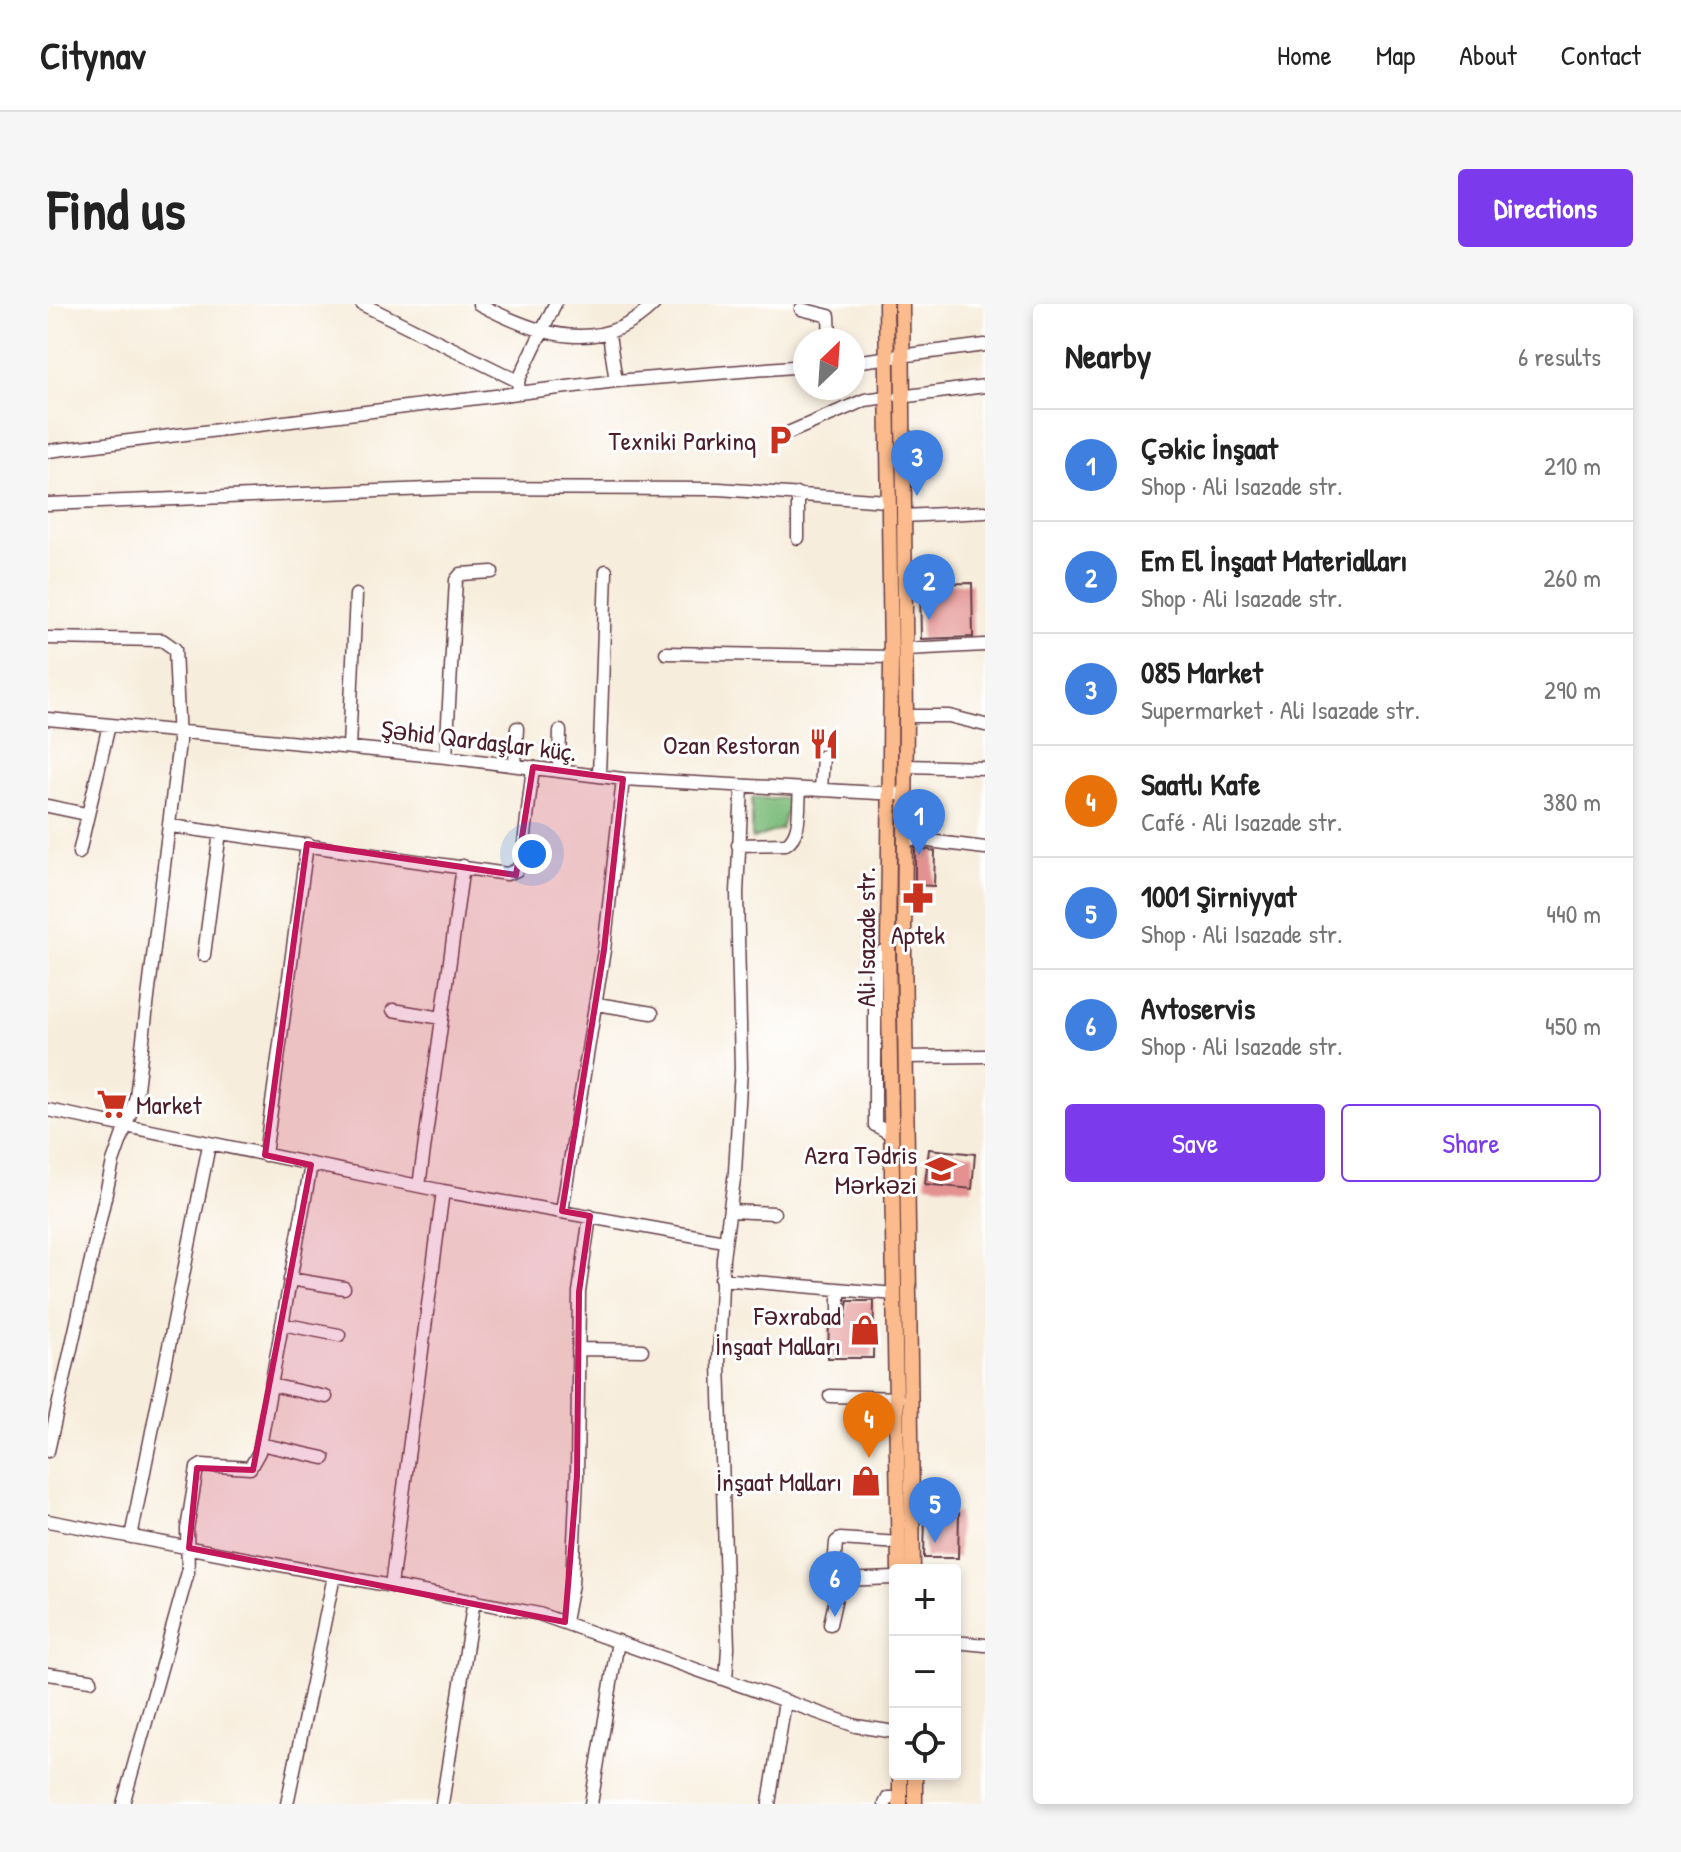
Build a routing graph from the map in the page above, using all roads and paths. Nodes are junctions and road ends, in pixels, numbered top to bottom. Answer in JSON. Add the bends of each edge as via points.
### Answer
{"nodes":[{"id":1,"x":362,"y":304,"type":"edge"},
{"id":2,"x":479,"y":304,"type":"edge"},
{"id":3,"x":555,"y":304,"type":"edge"},
{"id":4,"x":654,"y":304,"type":"edge"},
{"id":5,"x":886,"y":304,"type":"edge"},
{"id":6,"x":902,"y":304,"type":"edge"},
{"id":7,"x":801,"y":309,"type":"dead end"},
{"id":8,"x":830,"y":328,"type":"edge"},
{"id":9,"x":542,"y":331,"type":"junction"},
{"id":10,"x":609,"y":335,"type":"junction"},
{"id":11,"x":985,"y":345,"type":"edge"},
{"id":12,"x":902,"y":358,"type":"junction"},
{"id":13,"x":886,"y":360,"type":"junction"},
{"id":14,"x":865,"y":361,"type":"edge"},
{"id":15,"x":793,"y":367,"type":"edge"},
{"id":16,"x":616,"y":381,"type":"junction"},
{"id":17,"x":985,"y":386,"type":"edge"},
{"id":18,"x":518,"y":387,"type":"junction"},
{"id":19,"x":893,"y":397,"type":"junction"},
{"id":20,"x":781,"y":436,"type":"dead end"},
{"id":21,"x":48,"y":451,"type":"edge"},
{"id":22,"x":798,"y":494,"type":"junction"},
{"id":23,"x":887,"y":501,"type":"junction"},
{"id":24,"x":48,"y":504,"type":"edge"},
{"id":25,"x":985,"y":512,"type":"edge"},
{"id":26,"x":903,"y":516,"type":"junction"},
{"id":27,"x":798,"y":538,"type":"dead end"},
{"id":28,"x":606,"y":571,"type":"dead end"},
{"id":29,"x":492,"y":572,"type":"dead end"},
{"id":30,"x":356,"y":595,"type":"dead end"},
{"id":31,"x":48,"y":638,"type":"edge"},
{"id":32,"x":985,"y":645,"type":"edge"},
{"id":33,"x":906,"y":649,"type":"junction"},
{"id":34,"x":666,"y":653,"type":"dead end"},
{"id":35,"x":891,"y":657,"type":"junction"},
{"id":36,"x":906,"y":716,"type":"junction"},
{"id":37,"x":48,"y":719,"type":"edge"},
{"id":38,"x":109,"y":725,"type":"junction"},
{"id":39,"x":985,"y":725,"type":"edge"},
{"id":40,"x":517,"y":728,"type":"dead end"},
{"id":41,"x":179,"y":731,"type":"junction"},
{"id":42,"x":560,"y":731,"type":"dead end"},
{"id":43,"x":349,"y":747,"type":"junction"},
{"id":44,"x":823,"y":756,"type":"dead end"},
{"id":45,"x":446,"y":757,"type":"junction"},
{"id":46,"x":515,"y":765,"type":"junction"},
{"id":47,"x":898,"y":766,"type":"junction"},
{"id":48,"x":533,"y":767,"type":"junction"},
{"id":49,"x":985,"y":768,"type":"edge"},
{"id":50,"x":559,"y":770,"type":"junction"},
{"id":51,"x":599,"y":776,"type":"junction"},
{"id":52,"x":623,"y":779,"type":"junction"},
{"id":53,"x":742,"y":787,"type":"junction"},
{"id":54,"x":800,"y":789,"type":"junction"},
{"id":55,"x":821,"y":790,"type":"junction"},
{"id":56,"x":898,"y":794,"type":"junction"},
{"id":57,"x":48,"y":806,"type":"edge"},
{"id":58,"x":86,"y":814,"type":"junction"},
{"id":59,"x":171,"y":826,"type":"junction"},
{"id":60,"x":220,"y":832,"type":"junction"},
{"id":61,"x":905,"y":838,"type":"junction"},
{"id":62,"x":307,"y":844,"type":"junction"},
{"id":63,"x":738,"y":845,"type":"junction"},
{"id":64,"x":985,"y":848,"type":"edge"},
{"id":65,"x":79,"y":853,"type":"dead end"},
{"id":66,"x":463,"y":866,"type":"junction"},
{"id":67,"x":204,"y":955,"type":"dead end"},
{"id":68,"x":597,"y":1004,"type":"junction"},
{"id":69,"x":393,"y":1010,"type":"dead end"},
{"id":70,"x":652,"y":1013,"type":"dead end"},
{"id":71,"x":442,"y":1018,"type":"junction"},
{"id":72,"x":984,"y":1053,"type":"edge"},
{"id":73,"x":905,"y":1057,"type":"junction"},
{"id":74,"x":48,"y":1110,"type":"edge"},
{"id":75,"x":126,"y":1128,"type":"junction"},
{"id":76,"x":209,"y":1145,"type":"junction"},
{"id":77,"x":265,"y":1155,"type":"junction"},
{"id":78,"x":311,"y":1165,"type":"junction"},
{"id":79,"x":419,"y":1186,"type":"junction"},
{"id":80,"x":443,"y":1191,"type":"junction"},
{"id":81,"x":562,"y":1211,"type":"junction"},
{"id":82,"x":730,"y":1211,"type":"junction"},
{"id":83,"x":774,"y":1213,"type":"dead end"},
{"id":84,"x":590,"y":1216,"type":"junction"},
{"id":85,"x":724,"y":1241,"type":"junction"},
{"id":86,"x":290,"y":1279,"type":"junction"},
{"id":87,"x":721,"y":1279,"type":"junction"},
{"id":88,"x":344,"y":1288,"type":"dead end"},
{"id":89,"x":839,"y":1291,"type":"junction"},
{"id":90,"x":902,"y":1294,"type":"junction"},
{"id":91,"x":839,"y":1317,"type":"dead end"},
{"id":92,"x":282,"y":1324,"type":"junction"},
{"id":93,"x":339,"y":1335,"type":"dead end"},
{"id":94,"x":578,"y":1349,"type":"junction"},
{"id":95,"x":642,"y":1350,"type":"dead end"},
{"id":96,"x":271,"y":1385,"type":"junction"},
{"id":97,"x":830,"y":1396,"type":"dead end"},
{"id":98,"x":326,"y":1397,"type":"dead end"},
{"id":99,"x":898,"y":1398,"type":"junction"},
{"id":100,"x":260,"y":1444,"type":"junction"},
{"id":101,"x":48,"y":1451,"type":"edge"},
{"id":102,"x":324,"y":1458,"type":"dead end"},
{"id":103,"x":48,"y":1521,"type":"edge"},
{"id":104,"x":131,"y":1537,"type":"junction"},
{"id":105,"x":899,"y":1543,"type":"junction"},
{"id":106,"x":189,"y":1548,"type":"junction"},
{"id":107,"x":899,"y":1564,"type":"edge"},
{"id":108,"x":913,"y":1564,"type":"edge"},
{"id":109,"x":834,"y":1568,"type":"dead end"},
{"id":110,"x":334,"y":1576,"type":"junction"},
{"id":111,"x":889,"y":1578,"type":"edge"},
{"id":112,"x":391,"y":1586,"type":"junction"},
{"id":113,"x":474,"y":1600,"type":"junction"},
{"id":114,"x":565,"y":1622,"type":"junction"},
{"id":115,"x":830,"y":1624,"type":"dead end"},
{"id":116,"x":618,"y":1641,"type":"junction"},
{"id":117,"x":961,"y":1643,"type":"edge"},
{"id":118,"x":985,"y":1645,"type":"edge"},
{"id":119,"x":48,"y":1674,"type":"edge"},
{"id":120,"x":726,"y":1679,"type":"junction"},
{"id":121,"x":91,"y":1680,"type":"dead end"},
{"id":122,"x":785,"y":1701,"type":"junction"},
{"id":123,"x":889,"y":1731,"type":"edge"},
{"id":124,"x":900,"y":1780,"type":"edge"},
{"id":125,"x":915,"y":1780,"type":"edge"},
{"id":126,"x":900,"y":1801,"type":"edge"},
{"id":127,"x":123,"y":1804,"type":"edge"},
{"id":128,"x":287,"y":1804,"type":"edge"},
{"id":129,"x":442,"y":1804,"type":"edge"},
{"id":130,"x":591,"y":1804,"type":"edge"},
{"id":131,"x":769,"y":1804,"type":"edge"},
{"id":132,"x":885,"y":1804,"type":"edge"},
{"id":133,"x":915,"y":1804,"type":"edge"}],
"edges":[{"from":1,"to":18,"type":"street"},
{"from":2,"to":9,"type":"street"},
{"from":3,"to":9,"type":"street"},
{"from":4,"to":10,"type":"street"},
{"from":5,"to":13,"type":"main road","name":"Ali Isazade str."},
{"from":6,"to":12,"type":"main road","name":"Ali Isazade str."},
{"from":7,"to":8,"type":"street","via":[[829,316]]},
{"from":9,"to":10,"type":"street"},
{"from":9,"to":18,"type":"street"},
{"from":10,"to":16,"type":"street"},
{"from":11,"to":12,"type":"street"},
{"from":12,"to":13,"type":"street"},
{"from":12,"to":19,"type":"main road","name":"Ali Isazade str."},
{"from":13,"to":14,"type":"street"},
{"from":13,"to":19,"type":"main road","name":"Ali Isazade str."},
{"from":15,"to":16,"type":"street"},
{"from":16,"to":18,"type":"street"},
{"from":17,"to":19,"type":"street"},
{"from":18,"to":21,"type":"street"},
{"from":19,"to":20,"type":"street","via":[[865,400]]},
{"from":19,"to":23,"type":"main road","name":"Ali Isazade str."},
{"from":19,"to":26,"type":"main road","name":"Ali Isazade str."},
{"from":22,"to":23,"type":"street"},
{"from":22,"to":24,"type":"street","via":[[439,488]]},
{"from":22,"to":27,"type":"street"},
{"from":23,"to":35,"type":"main road","name":"Ali Isazade str."},
{"from":25,"to":26,"type":"street"},
{"from":26,"to":33,"type":"main road","name":"Ali Isazade str."},
{"from":28,"to":51,"type":"street"},
{"from":29,"to":45,"type":"street","via":[[461,574],[456,580]]},
{"from":30,"to":43,"type":"street"},
{"from":31,"to":41,"type":"street","via":[[169,643],[175,649]]},
{"from":32,"to":33,"type":"street"},
{"from":33,"to":36,"type":"main road","name":"Ali Isazade str."},
{"from":34,"to":35,"type":"street"},
{"from":35,"to":47,"type":"main road","name":"Ali Isazade str."},
{"from":36,"to":39,"type":"street","via":[[949,716]]},
{"from":36,"to":47,"type":"main road","name":"Ali Isazade str."},
{"from":37,"to":38,"type":"street","name":"Şəhid Qardaşlar küç."},
{"from":38,"to":41,"type":"street","name":"Şəhid Qardaşlar küç."},
{"from":38,"to":58,"type":"street"},
{"from":40,"to":46,"type":"street"},
{"from":41,"to":43,"type":"street","name":"Şəhid Qardaşlar küç."},
{"from":41,"to":59,"type":"street"},
{"from":42,"to":50,"type":"street"},
{"from":43,"to":45,"type":"street","name":"Şəhid Qardaşlar küç."},
{"from":44,"to":55,"type":"street"},
{"from":45,"to":46,"type":"street","name":"Şəhid Qardaşlar küç."},
{"from":46,"to":48,"type":"street","name":"Şəhid Qardaşlar küç."},
{"from":47,"to":49,"type":"street"},
{"from":47,"to":56,"type":"main road","name":"Ali Isazade str."},
{"from":48,"to":50,"type":"street","name":"Şəhid Qardaşlar küç."},
{"from":48,"to":66,"type":"street","via":[[520,866],[507,874]]},
{"from":50,"to":51,"type":"street","name":"Şəhid Qardaşlar küç."},
{"from":51,"to":52,"type":"street","name":"Şəhid Qardaşlar küç."},
{"from":52,"to":53,"type":"street","name":"Şəhid Qardaşlar küç."},
{"from":52,"to":68,"type":"street"},
{"from":53,"to":54,"type":"street","name":"Şəhid Qardaşlar küç."},
{"from":53,"to":63,"type":"street"},
{"from":54,"to":55,"type":"street","name":"Şəhid Qardaşlar küç."},
{"from":54,"to":63,"type":"street","via":[[793,840]]},
{"from":55,"to":56,"type":"street","name":"Şəhid Qardaşlar küç."},
{"from":56,"to":61,"type":"main road","name":"Ali Isazade str."},
{"from":56,"to":90,"type":"main road","name":"Ali Isazade str.","via":[[888,948],[891,1134]]},
{"from":57,"to":58,"type":"street"},
{"from":58,"to":65,"type":"street"},
{"from":59,"to":60,"type":"street"},
{"from":59,"to":75,"type":"street","via":[[136,1097]]},
{"from":60,"to":62,"type":"street"},
{"from":60,"to":67,"type":"street"},
{"from":61,"to":64,"type":"street"},
{"from":61,"to":73,"type":"main road","name":"Ali Isazade str."},
{"from":62,"to":66,"type":"street"},
{"from":62,"to":77,"type":"street"},
{"from":63,"to":82,"type":"street","via":[[741,1068]]},
{"from":66,"to":71,"type":"street"},
{"from":68,"to":70,"type":"street"},
{"from":68,"to":81,"type":"street"},
{"from":69,"to":71,"type":"street"},
{"from":71,"to":79,"type":"street"},
{"from":72,"to":73,"type":"street"},
{"from":73,"to":90,"type":"main road","name":"Ali Isazade str."},
{"from":74,"to":75,"type":"street"},
{"from":75,"to":76,"type":"street"},
{"from":75,"to":101,"type":"street","via":[[113,1162]]},
{"from":76,"to":77,"type":"street"},
{"from":76,"to":104,"type":"street"},
{"from":77,"to":78,"type":"street"},
{"from":78,"to":79,"type":"street"},
{"from":78,"to":86,"type":"street"},
{"from":79,"to":80,"type":"street"},
{"from":80,"to":81,"type":"street"},
{"from":80,"to":112,"type":"street"},
{"from":81,"to":84,"type":"street"},
{"from":82,"to":83,"type":"street"},
{"from":82,"to":85,"type":"street"},
{"from":84,"to":85,"type":"street"},
{"from":84,"to":94,"type":"street","via":[[579,1292]]},
{"from":85,"to":87,"type":"street"},
{"from":86,"to":88,"type":"street"},
{"from":86,"to":92,"type":"street"},
{"from":87,"to":89,"type":"street"},
{"from":87,"to":120,"type":"street"},
{"from":89,"to":90,"type":"street"},
{"from":89,"to":91,"type":"street"},
{"from":90,"to":99,"type":"main road","name":"Ali Isazade str."},
{"from":90,"to":108,"type":"main road","name":"Ali Isazade str."},
{"from":92,"to":93,"type":"street"},
{"from":92,"to":96,"type":"street"},
{"from":94,"to":95,"type":"street"},
{"from":94,"to":114,"type":"street","via":[[572,1584]]},
{"from":96,"to":98,"type":"street"},
{"from":96,"to":100,"type":"street"},
{"from":97,"to":99,"type":"street"},
{"from":99,"to":105,"type":"main road","name":"Ali Isazade str."},
{"from":100,"to":102,"type":"street"},
{"from":100,"to":106,"type":"street","via":[[250,1468],[197,1468]]},
{"from":103,"to":104,"type":"street"},
{"from":104,"to":106,"type":"street"},
{"from":105,"to":107,"type":"main road","name":"Ali Isazade str."},
{"from":105,"to":109,"type":"street","via":[[840,1539]]},
{"from":106,"to":110,"type":"street"},
{"from":106,"to":127,"type":"street","via":[[188,1572]]},
{"from":110,"to":112,"type":"street"},
{"from":110,"to":128,"type":"street"},
{"from":111,"to":115,"type":"street","via":[[840,1580]]},
{"from":112,"to":113,"type":"street"},
{"from":113,"to":114,"type":"street"},
{"from":113,"to":129,"type":"street"},
{"from":114,"to":116,"type":"street"},
{"from":116,"to":120,"type":"street"},
{"from":116,"to":130,"type":"street"},
{"from":117,"to":118,"type":"street"},
{"from":119,"to":121,"type":"street"},
{"from":120,"to":122,"type":"street"},
{"from":122,"to":123,"type":"street","via":[[856,1726]]},
{"from":122,"to":131,"type":"street"},
{"from":124,"to":126,"type":"main road"},
{"from":125,"to":133,"type":"main road"},
{"from":126,"to":132,"type":"street","via":[[888,1798]]}]}
